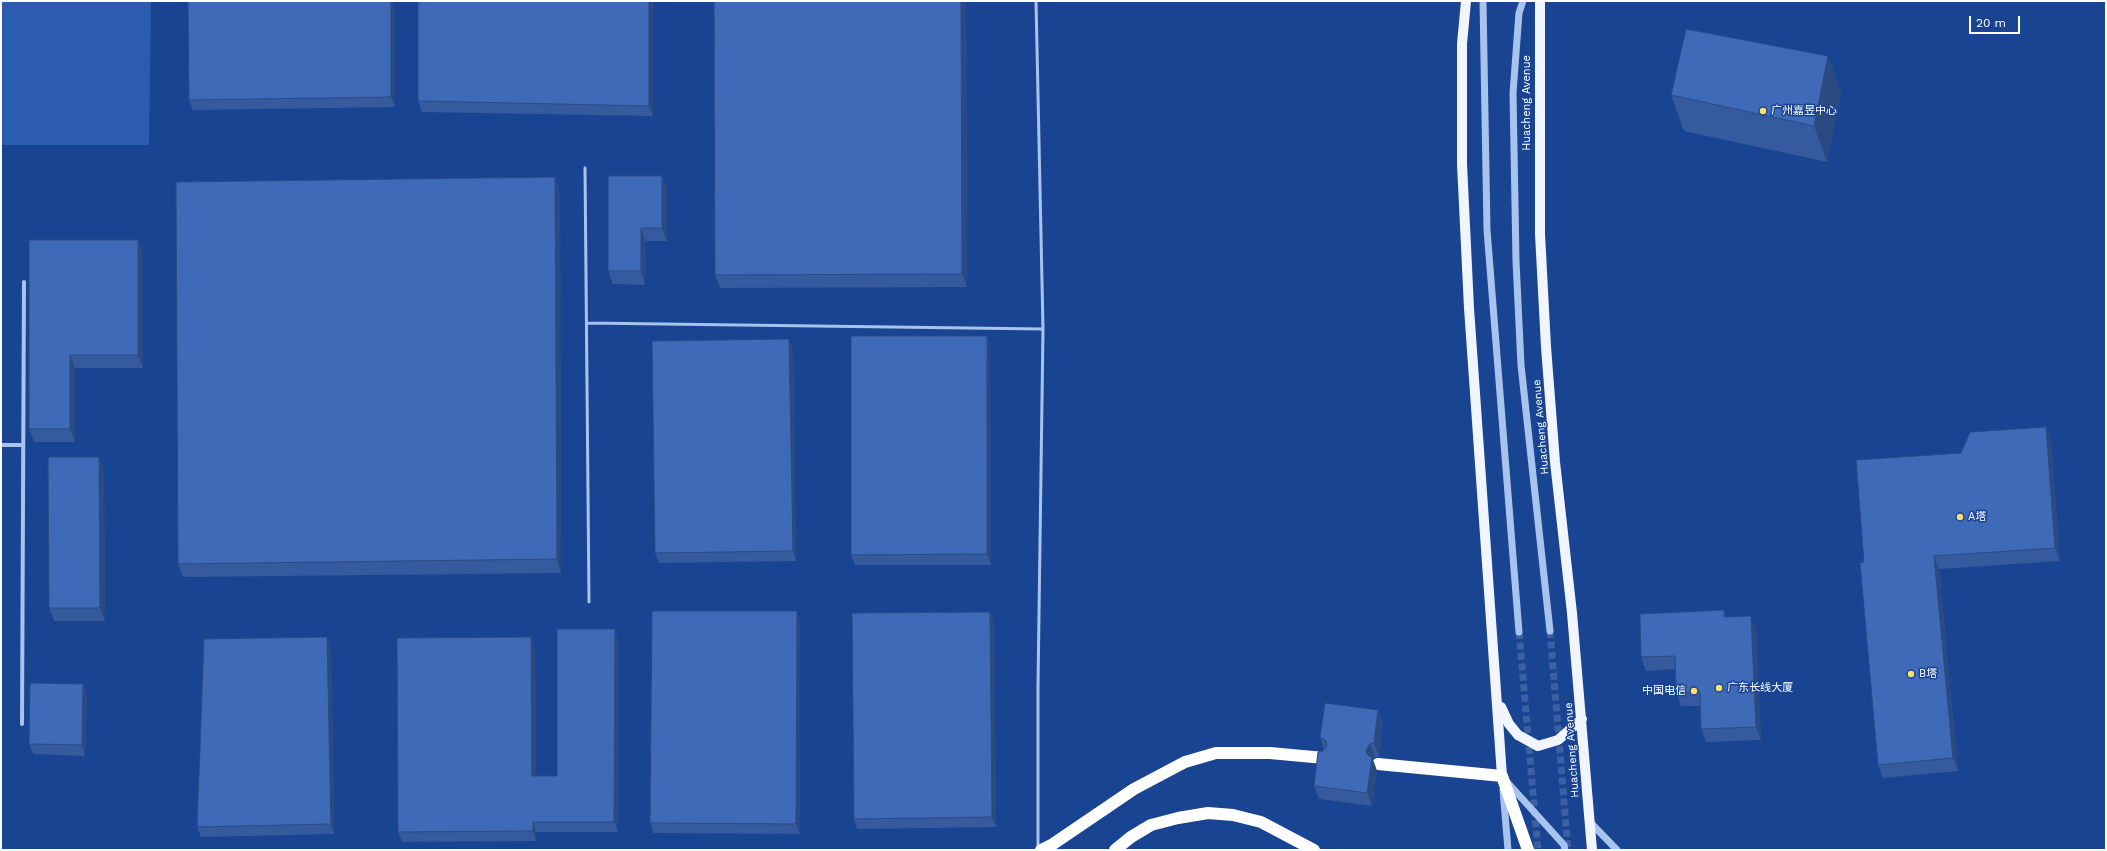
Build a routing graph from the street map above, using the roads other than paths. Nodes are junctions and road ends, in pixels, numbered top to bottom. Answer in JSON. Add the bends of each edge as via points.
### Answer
{"nodes":[{"id":1,"x":1036,"y":1,"type":"edge"},
{"id":2,"x":1466,"y":1,"type":"edge"},
{"id":3,"x":1482,"y":1,"type":"edge"},
{"id":4,"x":1523,"y":1,"type":"edge"},
{"id":5,"x":1540,"y":1,"type":"edge"},
{"id":6,"x":585,"y":168,"type":"dead end"},
{"id":7,"x":24,"y":282,"type":"dead end"},
{"id":8,"x":587,"y":323,"type":"junction"},
{"id":9,"x":1043,"y":329,"type":"junction"},
{"id":10,"x":1,"y":445,"type":"edge"},
{"id":11,"x":23,"y":445,"type":"junction"},
{"id":12,"x":590,"y":602,"type":"dead end"},
{"id":13,"x":1550,"y":631,"type":"tunnel mouth"},
{"id":14,"x":1519,"y":632,"type":"tunnel mouth"},
{"id":15,"x":1498,"y":701,"type":"junction"},
{"id":16,"x":1582,"y":719,"type":"junction"},
{"id":17,"x":22,"y":724,"type":"dead end"},
{"id":18,"x":1324,"y":758,"type":"edge"},
{"id":19,"x":1378,"y":764,"type":"dead end"},
{"id":20,"x":1502,"y":776,"type":"junction"},
{"id":21,"x":1589,"y":821,"type":"junction"},
{"id":22,"x":1038,"y":850,"type":"edge"},
{"id":23,"x":1041,"y":850,"type":"edge"},
{"id":24,"x":1115,"y":850,"type":"edge"},
{"id":25,"x":1314,"y":850,"type":"edge"},
{"id":26,"x":1508,"y":850,"type":"edge"},
{"id":27,"x":1528,"y":850,"type":"edge"},
{"id":28,"x":1565,"y":850,"type":"edge"},
{"id":29,"x":1592,"y":850,"type":"edge"},
{"id":30,"x":1617,"y":850,"type":"edge"}],
"edges":[{"from":1,"to":9,"type":"lane"},
{"from":2,"to":15,"type":"main road","via":[[1462,44],[1462,164],[1469,308]]},
{"from":3,"to":14,"type":"street","via":[[1487,230]]},
{"from":4,"to":13,"type":"street","name":"Huacheng Avenue","via":[[1519,13],[1513,93],[1516,261],[1521,365]]},
{"from":5,"to":16,"type":"main road","name":"Huacheng Avenue","via":[[1540,234],[1545,332],[1555,462]]},
{"from":6,"to":8,"type":"lane"},
{"from":7,"to":11,"type":"street"},
{"from":8,"to":9,"type":"lane"},
{"from":8,"to":12,"type":"lane"},
{"from":9,"to":22,"type":"lane"},
{"from":10,"to":11,"type":"street"},
{"from":11,"to":17,"type":"street"},
{"from":15,"to":16,"type":"main road","via":[[1508,724],[1518,735],[1538,746],[1558,740]]},
{"from":15,"to":20,"type":"main road"},
{"from":16,"to":21,"type":"main road","name":"Huacheng Avenue"},
{"from":18,"to":23,"type":"highway","via":[[1270,753],[1216,753],[1185,762],[1134,789]]},
{"from":19,"to":20,"type":"highway"},
{"from":20,"to":26,"type":"street"},
{"from":20,"to":27,"type":"highway"},
{"from":20,"to":28,"type":"street"},
{"from":21,"to":29,"type":"main road","name":"Huacheng Avenue"},
{"from":21,"to":30,"type":"street"},
{"from":24,"to":25,"type":"highway","via":[[1151,825],[1208,813],[1233,815],[1261,822]]}]}
